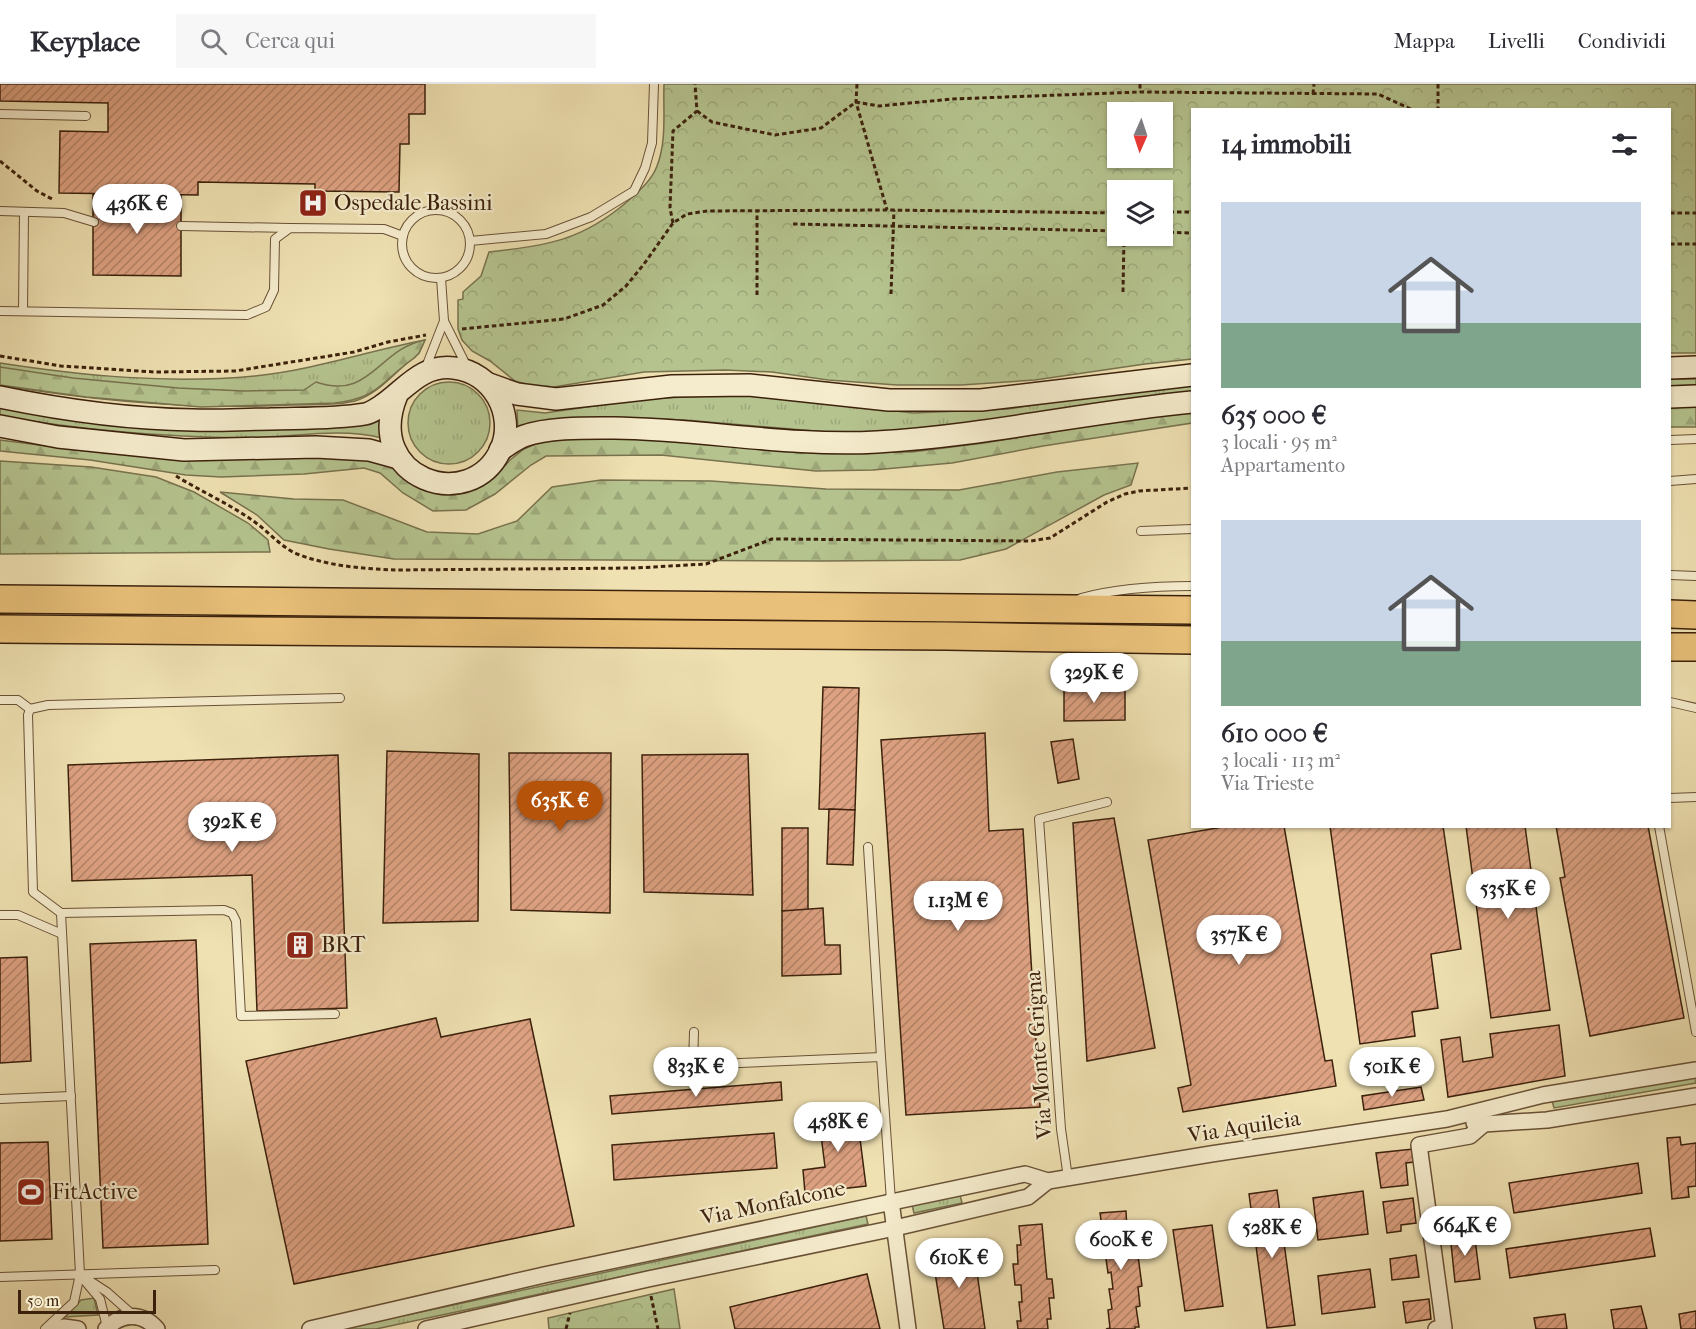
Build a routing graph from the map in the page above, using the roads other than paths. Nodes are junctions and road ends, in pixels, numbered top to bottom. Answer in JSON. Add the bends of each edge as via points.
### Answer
{"nodes":[{"id":1,"x":654,"y":84,"type":"edge"},
{"id":2,"x":0,"y":114,"type":"edge"},
{"id":3,"x":86,"y":116,"type":"dead end"},
{"id":4,"x":0,"y":211,"type":"edge"},
{"id":5,"x":24,"y":212,"type":"junction"},
{"id":6,"x":94,"y":222,"type":"dead end"},
{"id":7,"x":181,"y":225,"type":"dead end"},
{"id":8,"x":290,"y":228,"type":"junction"},
{"id":9,"x":402,"y":236,"type":"junction"},
{"id":10,"x":470,"y":241,"type":"junction"},
{"id":11,"x":441,"y":278,"type":"junction"},
{"id":12,"x":0,"y":311,"type":"edge"},
{"id":13,"x":23,"y":311,"type":"junction"},
{"id":14,"x":444,"y":321,"type":"junction"},
{"id":15,"x":1671,"y":368,"type":"edge"},
{"id":16,"x":1696,"y":368,"type":"edge"},
{"id":17,"x":469,"y":372,"type":"junction"},
{"id":18,"x":423,"y":373,"type":"junction"},
{"id":19,"x":1191,"y":375,"type":"edge"},
{"id":20,"x":489,"y":384,"type":"junction"},
{"id":21,"x":397,"y":395,"type":"junction"},
{"id":22,"x":1696,"y":396,"type":"edge"},
{"id":23,"x":0,"y":397,"type":"edge"},
{"id":24,"x":1671,"y":397,"type":"edge"},
{"id":25,"x":1191,"y":402,"type":"edge"},
{"id":26,"x":0,"y":426,"type":"edge"},
{"id":27,"x":1696,"y":439,"type":"edge"},
{"id":28,"x":1671,"y":440,"type":"edge"},
{"id":29,"x":501,"y":450,"type":"junction"},
{"id":30,"x":398,"y":458,"type":"junction"},
{"id":31,"x":1696,"y":479,"type":"edge"},
{"id":32,"x":1671,"y":481,"type":"edge"},
{"id":33,"x":1191,"y":529,"type":"edge"},
{"id":34,"x":1141,"y":531,"type":"dead end"},
{"id":35,"x":1671,"y":575,"type":"edge"},
{"id":36,"x":1696,"y":576,"type":"edge"},
{"id":37,"x":1191,"y":586,"type":"edge"},
{"id":38,"x":0,"y":599,"type":"edge"},
{"id":39,"x":1042,"y":608,"type":"junction"},
{"id":40,"x":1191,"y":610,"type":"edge"},
{"id":41,"x":1671,"y":614,"type":"edge"},
{"id":42,"x":1696,"y":615,"type":"edge"},
{"id":43,"x":0,"y":629,"type":"edge"},
{"id":44,"x":1191,"y":640,"type":"edge"},
{"id":45,"x":1671,"y":647,"type":"edge"},
{"id":46,"x":1696,"y":647,"type":"edge"},
{"id":47,"x":340,"y":698,"type":"dead end"},
{"id":48,"x":0,"y":700,"type":"edge"},
{"id":49,"x":1671,"y":702,"type":"edge"},
{"id":50,"x":1696,"y":708,"type":"edge"},
{"id":51,"x":30,"y":709,"type":"junction"},
{"id":52,"x":1696,"y":797,"type":"edge"},
{"id":53,"x":1671,"y":798,"type":"edge"},
{"id":54,"x":1107,"y":802,"type":"dead end"},
{"id":55,"x":1659,"y":828,"type":"edge"},
{"id":56,"x":868,"y":847,"type":"dead end"},
{"id":57,"x":62,"y":914,"type":"junction"},
{"id":58,"x":0,"y":915,"type":"edge"},
{"id":59,"x":62,"y":934,"type":"junction"},
{"id":60,"x":335,"y":1014,"type":"dead end"},
{"id":61,"x":1696,"y":1030,"type":"edge"},
{"id":62,"x":694,"y":1032,"type":"dead end"},
{"id":63,"x":881,"y":1057,"type":"junction"},
{"id":64,"x":1696,"y":1070,"type":"edge"},
{"id":65,"x":71,"y":1096,"type":"junction"},
{"id":66,"x":1696,"y":1096,"type":"edge"},
{"id":67,"x":0,"y":1099,"type":"edge"},
{"id":68,"x":1447,"y":1119,"type":"junction"},
{"id":69,"x":1484,"y":1124,"type":"junction"},
{"id":70,"x":1068,"y":1178,"type":"junction"},
{"id":71,"x":1048,"y":1181,"type":"junction"},
{"id":72,"x":891,"y":1201,"type":"junction"},
{"id":73,"x":895,"y":1228,"type":"junction"},
{"id":74,"x":215,"y":1270,"type":"dead end"},
{"id":75,"x":80,"y":1274,"type":"junction"},
{"id":76,"x":0,"y":1277,"type":"edge"},
{"id":77,"x":134,"y":1316,"type":"junction"},
{"id":78,"x":107,"y":1328,"type":"edge"},
{"id":79,"x":45,"y":1329,"type":"edge"},
{"id":80,"x":57,"y":1329,"type":"edge"},
{"id":81,"x":78,"y":1329,"type":"edge"},
{"id":82,"x":157,"y":1329,"type":"edge"},
{"id":83,"x":310,"y":1329,"type":"edge"},
{"id":84,"x":426,"y":1329,"type":"edge"},
{"id":85,"x":908,"y":1329,"type":"edge"},
{"id":86,"x":1436,"y":1329,"type":"edge"}],
"edges":[{"from":1,"to":10,"type":"lane","via":[[652,143],[634,191],[591,217],[546,234]]},
{"from":2,"to":3,"type":"lane"},
{"from":4,"to":5,"type":"lane"},
{"from":5,"to":6,"type":"lane","via":[[64,213]]},
{"from":5,"to":13,"type":"lane"},
{"from":7,"to":8,"type":"lane"},
{"from":8,"to":9,"type":"lane","via":[[384,229]]},
{"from":8,"to":13,"type":"lane","via":[[275,239],[274,290],[266,308],[247,315]]},
{"from":9,"to":10,"type":"lane","via":[[414,218],[433,210],[454,215],[462,222]]},
{"from":9,"to":11,"type":"lane","via":[[404,258],[411,267],[419,274]]},
{"from":10,"to":11,"type":"lane","via":[[466,261],[451,275]]},
{"from":11,"to":14,"type":"lane"},
{"from":12,"to":13,"type":"lane"},
{"from":14,"to":17,"type":"lane"},
{"from":14,"to":18,"type":"lane"},
{"from":15,"to":16,"type":"street"},
{"from":17,"to":18,"type":"street","via":[[446,368]]},
{"from":17,"to":20,"type":"street"},
{"from":18,"to":21,"type":"street"},
{"from":19,"to":20,"type":"street","via":[[981,400],[889,400],[749,385],[672,386],[556,399],[517,394]]},
{"from":20,"to":29,"type":"street","via":[[505,415],[506,433]]},
{"from":21,"to":23,"type":"street","via":[[368,414],[193,420],[62,410]]},
{"from":21,"to":30,"type":"street","via":[[389,427]]},
{"from":22,"to":24,"type":"street"},
{"from":25,"to":29,"type":"street","via":[[950,436],[875,442],[799,442],[590,428],[525,436]]},
{"from":26,"to":30,"type":"street","via":[[58,437],[184,450],[316,447],[369,450]]},
{"from":27,"to":28,"type":"lane"},
{"from":29,"to":30,"type":"street","via":[[477,476],[443,484],[410,471]]},
{"from":31,"to":32,"type":"lane"},
{"from":33,"to":34,"type":"lane"},
{"from":35,"to":36,"type":"lane"},
{"from":37,"to":39,"type":"lane","via":[[1118,590]]},
{"from":38,"to":39,"type":"highway"},
{"from":39,"to":40,"type":"highway"},
{"from":41,"to":42,"type":"highway"},
{"from":43,"to":44,"type":"highway"},
{"from":45,"to":46,"type":"highway"},
{"from":47,"to":51,"type":"lane","via":[[48,705]]},
{"from":48,"to":51,"type":"lane","via":[[18,700]]},
{"from":49,"to":50,"type":"lane"},
{"from":51,"to":57,"type":"lane","via":[[27,722],[33,892]]},
{"from":52,"to":53,"type":"lane"},
{"from":54,"to":70,"type":"lane","name":"Via Monte Grigna","via":[[1039,819],[1061,1129]]},
{"from":55,"to":61,"type":"lane"},
{"from":56,"to":63,"type":"lane"},
{"from":57,"to":59,"type":"lane"},
{"from":57,"to":60,"type":"lane","via":[[224,910],[232,913],[236,921],[241,1016]]},
{"from":58,"to":59,"type":"lane","via":[[18,915]]},
{"from":59,"to":65,"type":"lane"},
{"from":62,"to":63,"type":"lane","via":[[693,1065]]},
{"from":63,"to":72,"type":"lane"},
{"from":64,"to":68,"type":"street","name":"Via Aquileia","via":[[1543,1095]]},
{"from":65,"to":67,"type":"lane"},
{"from":65,"to":75,"type":"lane"},
{"from":66,"to":69,"type":"street","name":"Via Aquileia","via":[[1547,1120]]},
{"from":68,"to":69,"type":"street","name":"Via Aquileia"},
{"from":68,"to":70,"type":"street","name":"Via Aquileia"},
{"from":69,"to":86,"type":"street","via":[[1470,1136],[1419,1145],[1444,1328]]},
{"from":70,"to":71,"type":"street","name":"Via Aquileia"},
{"from":71,"to":72,"type":"street","name":"Via Aquileia","via":[[1025,1174]]},
{"from":71,"to":73,"type":"street","name":"Via Aquileia","via":[[1028,1197]]},
{"from":72,"to":73,"type":"street"},
{"from":72,"to":83,"type":"street","name":"Via Monfalcone"},
{"from":73,"to":84,"type":"street"},
{"from":73,"to":85,"type":"street"},
{"from":74,"to":75,"type":"lane"},
{"from":75,"to":76,"type":"lane"},
{"from":75,"to":77,"type":"lane"},
{"from":75,"to":78,"type":"lane","via":[[100,1299]]},
{"from":75,"to":79,"type":"lane","via":[[74,1302]]},
{"from":77,"to":78,"type":"street","via":[[123,1317]]},
{"from":77,"to":82,"type":"street"},
{"from":80,"to":81,"type":"street"}]}
